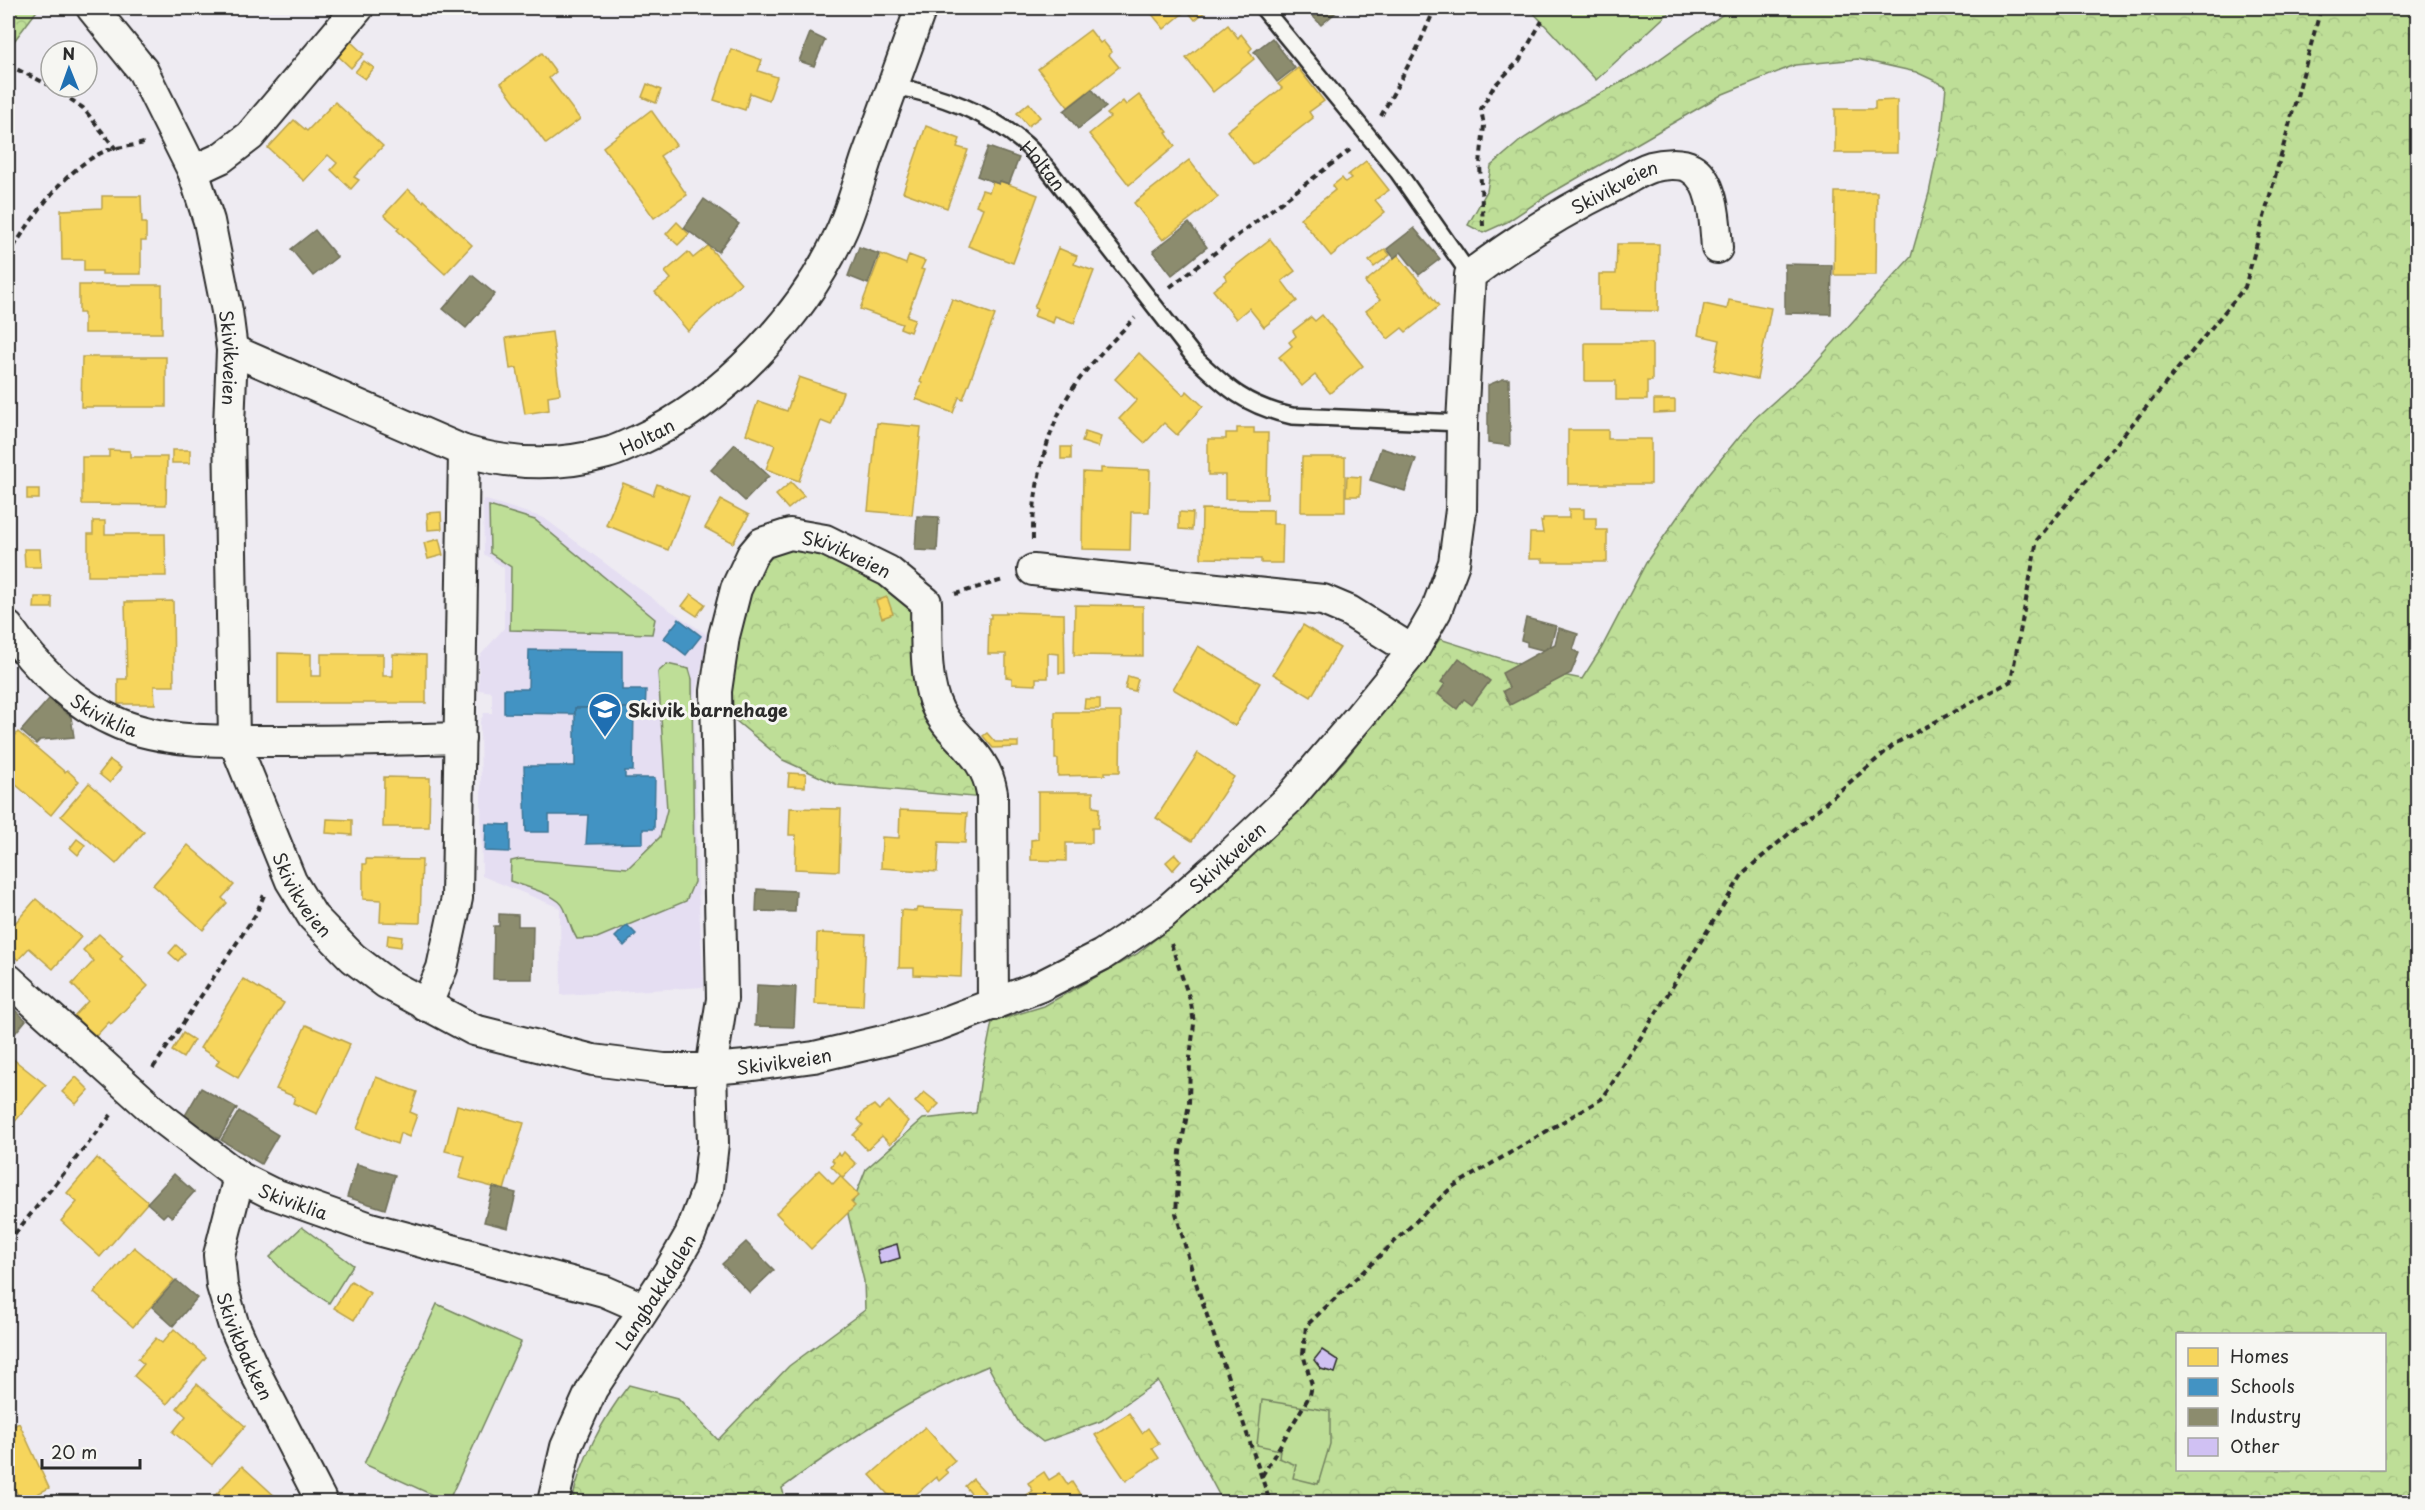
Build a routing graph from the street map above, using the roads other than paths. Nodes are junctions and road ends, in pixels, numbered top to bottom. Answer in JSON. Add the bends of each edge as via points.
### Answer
{"nodes":[{"id":1,"x":92,"y":8,"type":"edge"},
{"id":2,"x":358,"y":8,"type":"edge"},
{"id":3,"x":921,"y":8,"type":"edge"},
{"id":4,"x":1263,"y":8,"type":"edge"},
{"id":5,"x":893,"y":86,"type":"junction"},
{"id":6,"x":193,"y":171,"type":"junction"},
{"id":7,"x":1717,"y":248,"type":"dead end"},
{"id":8,"x":1477,"y":271,"type":"junction"},
{"id":9,"x":232,"y":350,"type":"junction"},
{"id":10,"x":1461,"y":423,"type":"junction"},
{"id":11,"x":464,"y":451,"type":"junction"},
{"id":12,"x":1033,"y":570,"type":"road end"},
{"id":13,"x":8,"y":627,"type":"edge"},
{"id":14,"x":1413,"y":651,"type":"junction"},
{"id":15,"x":460,"y":738,"type":"junction"},
{"id":16,"x":234,"y":741,"type":"junction"},
{"id":17,"x":8,"y":979,"type":"edge"},
{"id":18,"x":993,"y":1005,"type":"junction"},
{"id":19,"x":426,"y":1006,"type":"junction"},
{"id":20,"x":711,"y":1069,"type":"junction"},
{"id":21,"x":240,"y":1178,"type":"junction"},
{"id":22,"x":643,"y":1308,"type":"junction"},
{"id":23,"x":322,"y":1503,"type":"edge"},
{"id":24,"x":553,"y":1503,"type":"edge"}],
"edges":[{"from":1,"to":6,"type":"street","name":"Skivikveien","via":[[143,72]]},
{"from":2,"to":6,"type":"street","via":[[250,136],[221,158]]},
{"from":3,"to":5,"type":"street","name":"Holtan"},
{"from":4,"to":8,"type":"lane"},
{"from":5,"to":10,"type":"lane","name":"Holtan","via":[[959,106],[1025,144],[1195,358],[1241,399],[1266,411],[1302,417]]},
{"from":5,"to":11,"type":"street","name":"Holtan","via":[[842,231],[806,296],[755,357],[703,401],[658,431],[609,453],[523,463]]},
{"from":6,"to":9,"type":"street","name":"Skivikveien","via":[[209,221]]},
{"from":7,"to":8,"type":"street","name":"Skivikveien","via":[[1712,198],[1692,168],[1677,164],[1651,167],[1580,202],[1509,245]]},
{"from":8,"to":10,"type":"street","name":"Skivikveien"},
{"from":9,"to":11,"type":"street","name":"Holtan"},
{"from":9,"to":16,"type":"street","name":"Skivikveien","via":[[229,438]]},
{"from":10,"to":14,"type":"street","name":"Skivikveien","via":[[1461,510],[1454,563],[1436,611]]},
{"from":11,"to":15,"type":"street"},
{"from":12,"to":14,"type":"street","via":[[1323,600],[1349,611]]},
{"from":13,"to":16,"type":"street","name":"Skiviklia","via":[[44,671],[81,702],[120,724],[155,734]]},
{"from":14,"to":18,"type":"street","name":"Skivikveien","via":[[1289,799],[1163,914],[1102,955]]},
{"from":15,"to":16,"type":"street"},
{"from":15,"to":19,"type":"street","via":[[457,898],[442,968]]},
{"from":16,"to":19,"type":"street","name":"Skivikveien","via":[[283,865],[313,917],[353,958]]},
{"from":17,"to":21,"type":"street","name":"Skiviklia","via":[[162,1118]]},
{"from":18,"to":20,"type":"street","name":"Skivikveien","via":[[938,1026],[814,1057]]},
{"from":18,"to":20,"type":"street","name":"Skivikveien","via":[[992,793],[982,762],[934,701],[926,602],[888,571],[825,540],[790,534],[762,543],[744,570],[724,636],[716,691],[722,999]]},
{"from":19,"to":20,"type":"street","name":"Skivikveien","via":[[474,1030],[593,1060],[664,1069]]},
{"from":20,"to":22,"type":"street","name":"Langbakkdalen","via":[[713,1143],[708,1188],[690,1235]]},
{"from":21,"to":22,"type":"street","name":"Skiviklia","via":[[370,1228],[604,1291]]},
{"from":21,"to":23,"type":"street","name":"Skivikbakken","via":[[219,1255],[222,1286],[255,1372]]},
{"from":22,"to":24,"type":"street","name":"Langbakkdalen","via":[[592,1389],[566,1447]]}]}
